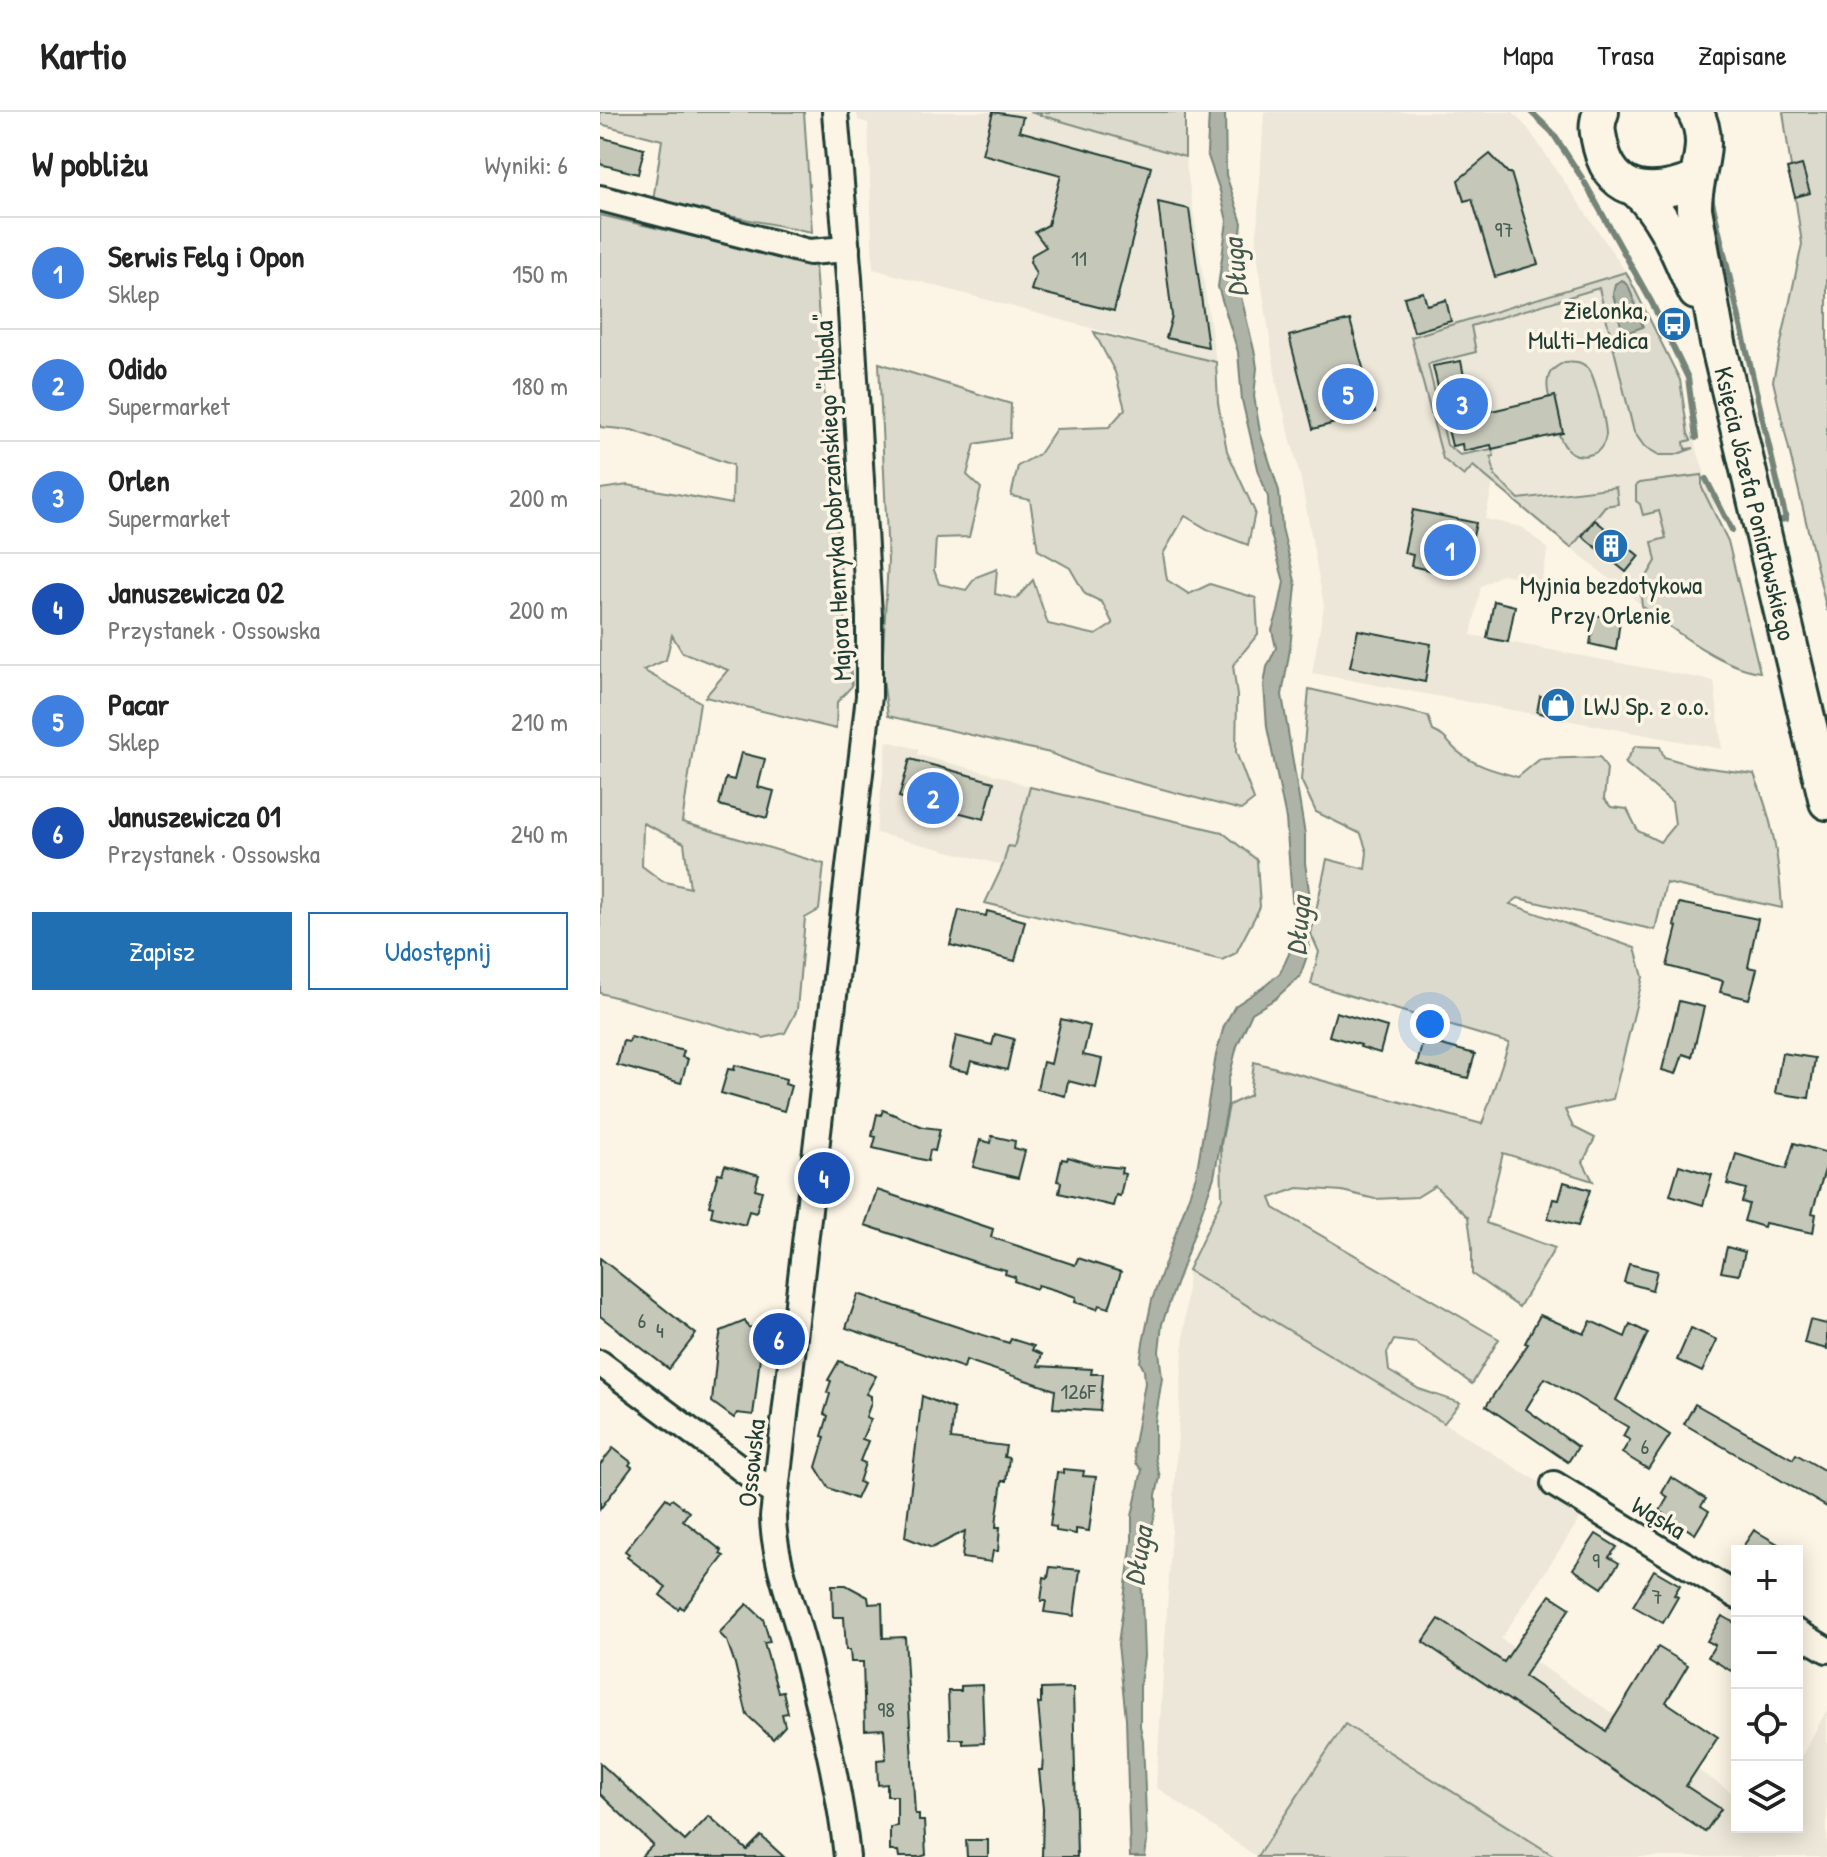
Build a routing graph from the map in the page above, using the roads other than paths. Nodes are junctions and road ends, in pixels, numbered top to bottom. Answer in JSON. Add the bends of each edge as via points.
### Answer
{"nodes":[{"id":1,"x":835,"y":112,"type":"edge"},
{"id":2,"x":1695,"y":112,"type":"edge"},
{"id":3,"x":1594,"y":117,"type":"edge"},
{"id":4,"x":1696,"y":180,"type":"junction"},
{"id":5,"x":1637,"y":190,"type":"junction"},
{"id":6,"x":600,"y":198,"type":"edge"},
{"id":7,"x":847,"y":249,"type":"junction"},
{"id":8,"x":1718,"y":343,"type":"junction"},
{"id":9,"x":1827,"y":802,"type":"edge"},
{"id":10,"x":826,"y":1069,"type":"joint"},
{"id":11,"x":600,"y":1363,"type":"edge"},
{"id":12,"x":1554,"y":1484,"type":"dead end"},
{"id":13,"x":775,"y":1494,"type":"junction"},
{"id":14,"x":1731,"y":1592,"type":"edge"},
{"id":15,"x":1803,"y":1636,"type":"edge"},
{"id":16,"x":1827,"y":1650,"type":"edge"},
{"id":17,"x":847,"y":1857,"type":"edge"}],
"edges":[{"from":1,"to":7,"type":"street","name":"Majora Henryka Dobrzańskiego \"Hubala\""},
{"from":2,"to":4,"type":"main road","name":"Księcia Józefa Poniatowskiego","via":[[1704,147]]},
{"from":3,"to":5,"type":"main road","name":"Księcia Józefa Poniatowskiego","via":[[1609,171]]},
{"from":4,"to":5,"type":"main road"},
{"from":4,"to":8,"type":"main road","name":"Księcia Józefa Poniatowskiego","via":[[1694,209]]},
{"from":5,"to":8,"type":"main road","name":"Księcia Józefa Poniatowskiego","via":[[1667,226]]},
{"from":6,"to":7,"type":"street","via":[[809,252]]},
{"from":7,"to":10,"type":"street","name":"Majora Henryka Dobrzańskiego \"Hubala\"","via":[[870,670]]},
{"from":8,"to":9,"type":"main road","name":"Księcia Józefa Poniatowskiego"},
{"from":10,"to":13,"type":"street","name":"Ossowska"},
{"from":11,"to":13,"type":"street"},
{"from":12,"to":14,"type":"street","name":"Wąska"},
{"from":13,"to":17,"type":"street","name":"Ossowska","via":[[775,1544],[836,1789]]},
{"from":15,"to":16,"type":"street"}]}
